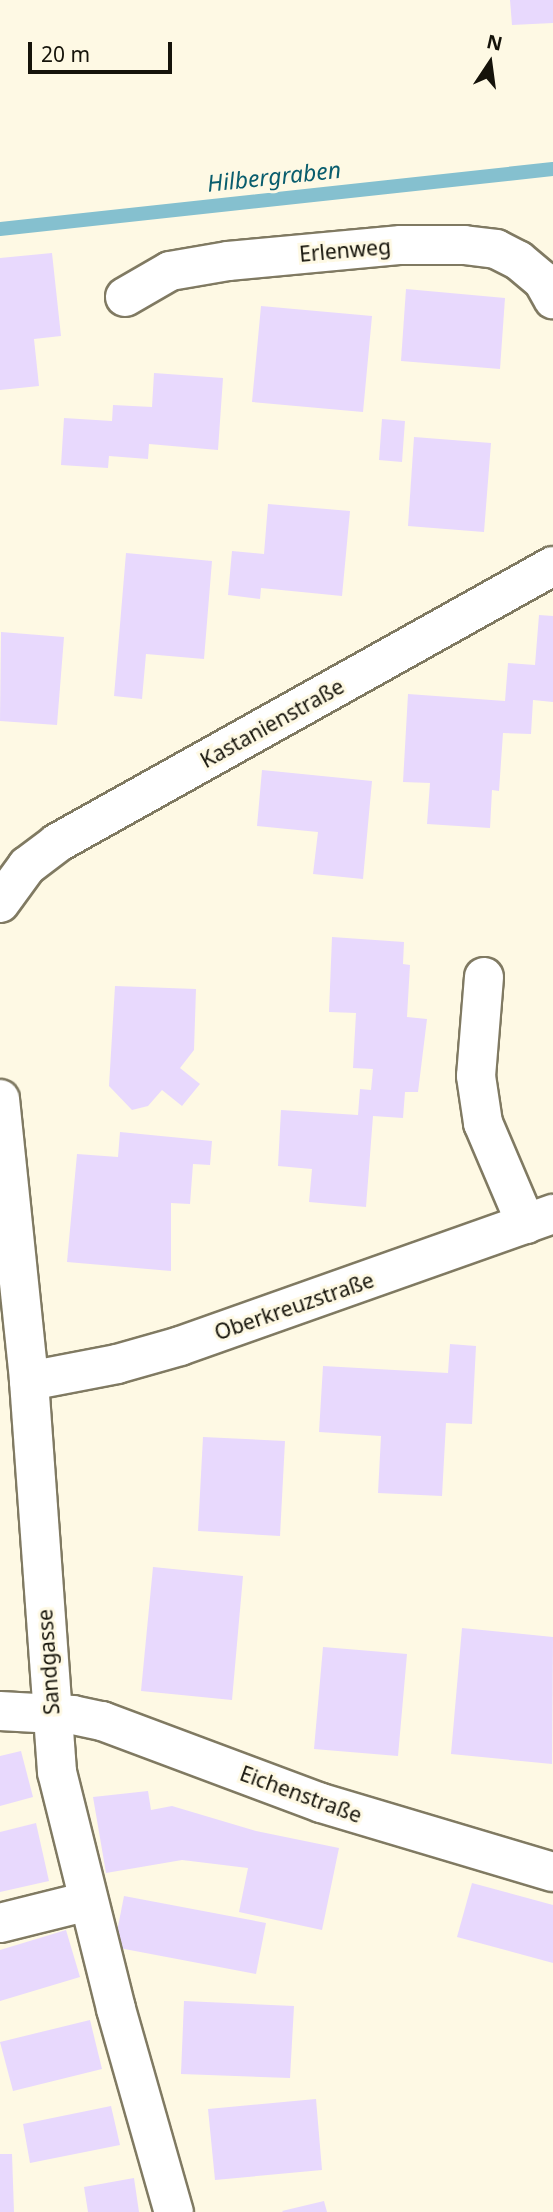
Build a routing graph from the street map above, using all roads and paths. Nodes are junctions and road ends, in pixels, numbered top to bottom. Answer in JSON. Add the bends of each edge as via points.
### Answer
{"nodes":[{"id":1,"x":125,"y":297,"type":"dead end"},
{"id":2,"x":553,"y":299,"type":"edge"},
{"id":3,"x":553,"y":566,"type":"edge"},
{"id":4,"x":1,"y":898,"type":"edge"},
{"id":5,"x":484,"y":977,"type":"dead end"},
{"id":6,"x":0,"y":1099,"type":"edge"},
{"id":7,"x":539,"y":1219,"type":"edge"},
{"id":8,"x":29,"y":1381,"type":"junction"},
{"id":9,"x":0,"y":1711,"type":"edge"},
{"id":10,"x":51,"y":1714,"type":"junction"},
{"id":11,"x":553,"y":1872,"type":"edge"},
{"id":12,"x":88,"y":1901,"type":"junction"},
{"id":13,"x":0,"y":1923,"type":"edge"},
{"id":14,"x":174,"y":2212,"type":"edge"}],
"edges":[{"from":1,"to":2,"type":"street","name":"Erlenweg","via":[[170,271],[228,261],[401,245],[464,245],[496,249],[518,260],[542,281]]},
{"from":3,"to":4,"type":"street","name":"Kastanienstraße","via":[[57,843],[27,866]]},
{"from":5,"to":7,"type":"street","via":[[476,1076],[483,1123]]},
{"from":6,"to":8,"type":"street","name":"Sandgasse"},
{"from":7,"to":8,"type":"street","name":"Oberkreuzstraße","via":[[180,1346]]},
{"from":8,"to":10,"type":"street","name":"Sandgasse"},
{"from":9,"to":10,"type":"street","name":"Eichenstraße"},
{"from":10,"to":11,"type":"street","name":"Eichenstraße","via":[[102,1721],[321,1803]]},
{"from":10,"to":12,"type":"street","name":"Sandgasse","via":[[57,1772]]},
{"from":12,"to":13,"type":"street"},
{"from":12,"to":14,"type":"street","name":"Sandgasse"}]}
